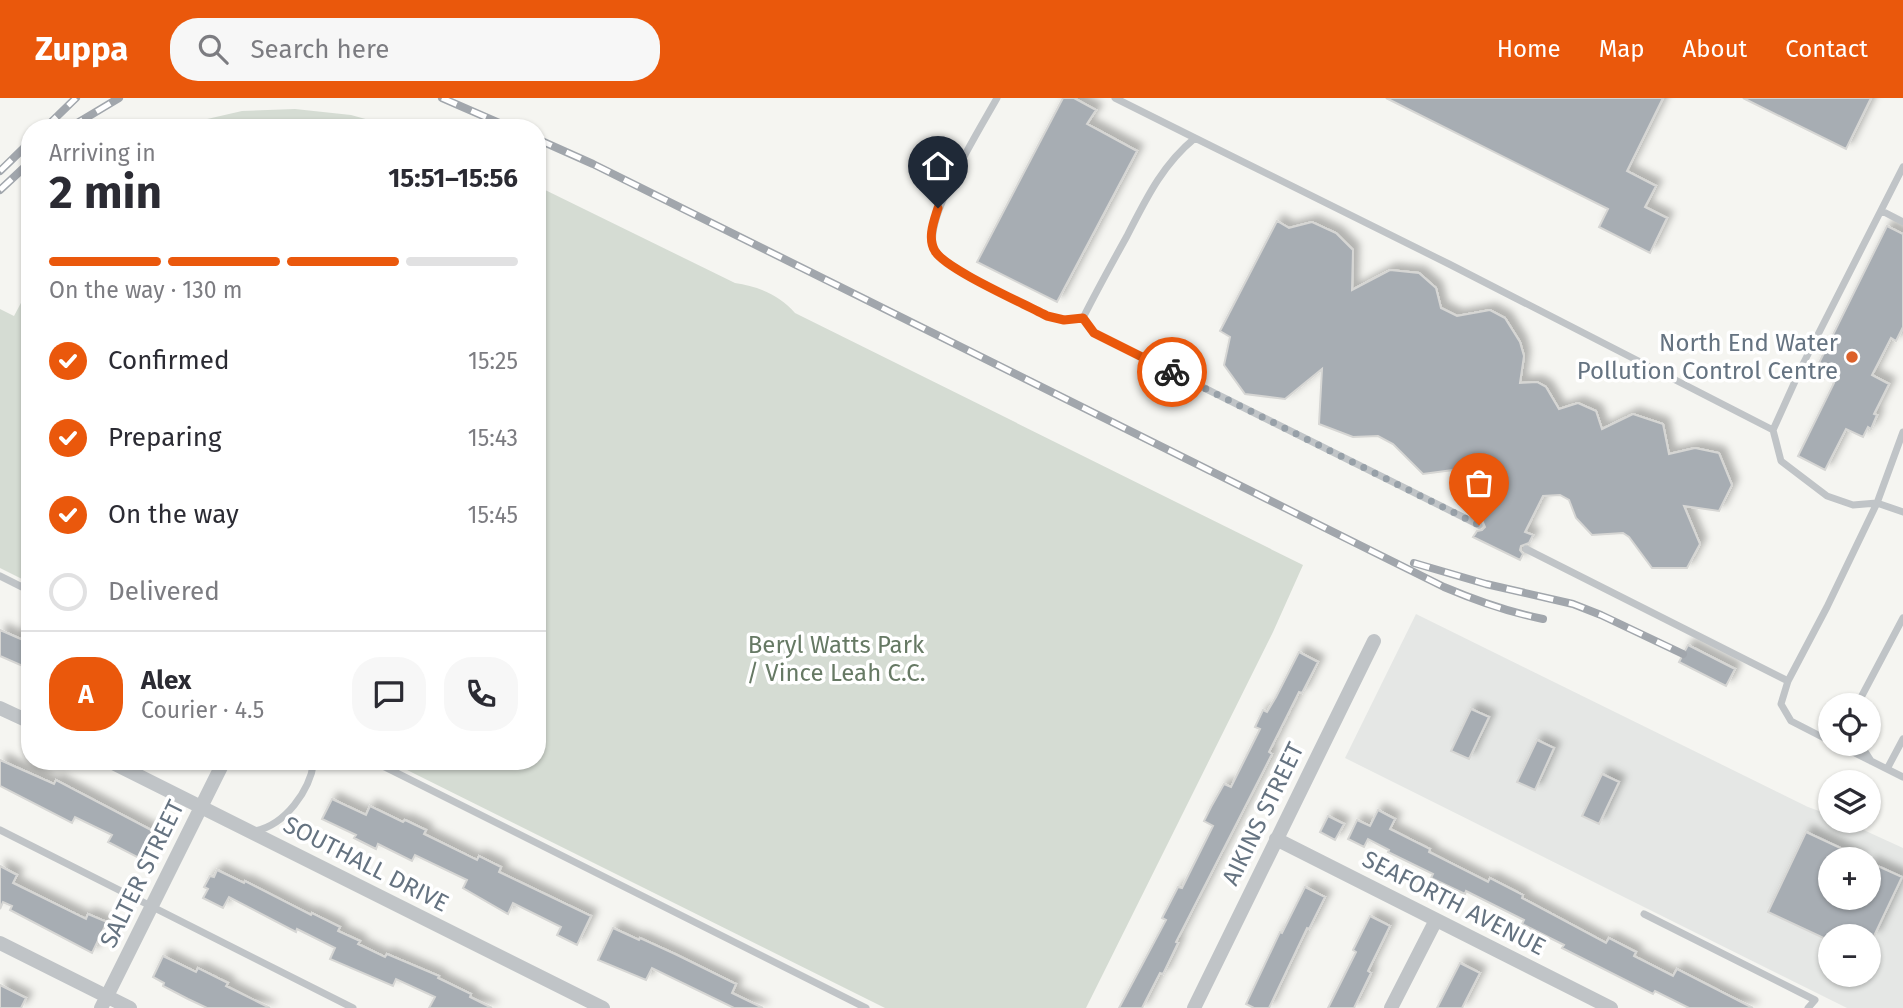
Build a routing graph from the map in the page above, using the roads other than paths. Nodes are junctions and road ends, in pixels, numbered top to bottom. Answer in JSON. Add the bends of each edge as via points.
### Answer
{"nodes":[{"id":1,"x":997,"y":98,"type":"edge"},
{"id":2,"x":1115,"y":98,"type":"edge"},
{"id":3,"x":1195,"y":138,"type":"junction"},
{"id":4,"x":1903,"y":167,"type":"edge"},
{"id":5,"x":1882,"y":211,"type":"junction"},
{"id":6,"x":1903,"y":222,"type":"edge"},
{"id":7,"x":1083,"y":318,"type":"junction"},
{"id":8,"x":1773,"y":430,"type":"junction"},
{"id":9,"x":1903,"y":432,"type":"edge"},
{"id":10,"x":1877,"y":503,"type":"junction"},
{"id":11,"x":1903,"y":512,"type":"edge"},
{"id":12,"x":1479,"y":525,"type":"dead end"},
{"id":13,"x":1526,"y":549,"type":"dead end"},
{"id":14,"x":0,"y":576,"type":"edge"},
{"id":15,"x":21,"y":586,"type":"edge"},
{"id":16,"x":1903,"y":618,"type":"edge"},
{"id":17,"x":1374,"y":641,"type":"dead end"},
{"id":18,"x":1788,"y":681,"type":"junction"},
{"id":19,"x":1862,"y":693,"type":"edge"},
{"id":20,"x":0,"y":708,"type":"edge"},
{"id":21,"x":21,"y":718,"type":"edge"},
{"id":22,"x":1818,"y":735,"type":"edge"},
{"id":23,"x":1903,"y":739,"type":"edge"},
{"id":24,"x":1861,"y":756,"type":"edge"},
{"id":25,"x":1868,"y":756,"type":"edge"},
{"id":26,"x":1871,"y":761,"type":"junction"},
{"id":27,"x":1887,"y":769,"type":"junction"},
{"id":28,"x":127,"y":770,"type":"edge"},
{"id":29,"x":220,"y":770,"type":"edge"},
{"id":30,"x":313,"y":770,"type":"edge"},
{"id":31,"x":391,"y":770,"type":"edge"},
{"id":32,"x":1903,"y":777,"type":"edge"},
{"id":33,"x":201,"y":807,"type":"junction"},
{"id":34,"x":0,"y":830,"type":"edge"},
{"id":35,"x":250,"y":831,"type":"junction"},
{"id":36,"x":1276,"y":839,"type":"junction"},
{"id":37,"x":151,"y":906,"type":"junction"},
{"id":38,"x":1644,"y":914,"type":"dead end"},
{"id":39,"x":1436,"y":920,"type":"junction"},
{"id":40,"x":0,"y":943,"type":"edge"},
{"id":41,"x":104,"y":1002,"type":"edge"},
{"id":42,"x":1583,"y":1002,"type":"edge"},
{"id":43,"x":130,"y":1008,"type":"edge"},
{"id":44,"x":353,"y":1008,"type":"edge"},
{"id":45,"x":603,"y":1008,"type":"edge"},
{"id":46,"x":866,"y":1008,"type":"edge"},
{"id":47,"x":1194,"y":1008,"type":"edge"},
{"id":48,"x":1391,"y":1008,"type":"edge"},
{"id":49,"x":1611,"y":1008,"type":"edge"},
{"id":50,"x":1808,"y":1008,"type":"edge"}],
"edges":[{"from":1,"to":7,"type":"lane","via":[[938,208],[931,231],[934,250],[949,265],[1047,316]]},
{"from":2,"to":3,"type":"lane"},
{"from":3,"to":7,"type":"lane","via":[[1157,178]]},
{"from":3,"to":8,"type":"lane"},
{"from":4,"to":5,"type":"lane"},
{"from":5,"to":6,"type":"lane"},
{"from":5,"to":8,"type":"lane"},
{"from":7,"to":12,"type":"lane","via":[[1094,333]]},
{"from":8,"to":10,"type":"lane","via":[[1781,461],[1827,496],[1853,505]]},
{"from":9,"to":10,"type":"lane"},
{"from":10,"to":11,"type":"lane"},
{"from":10,"to":18,"type":"lane"},
{"from":13,"to":18,"type":"lane"},
{"from":14,"to":15,"type":"lane"},
{"from":16,"to":19,"type":"lane"},
{"from":17,"to":36,"type":"street","name":"AIKINS STREET"},
{"from":18,"to":22,"type":"lane","via":[[1782,704],[1791,721]]},
{"from":20,"to":21,"type":"street"},
{"from":23,"to":27,"type":"lane"},
{"from":24,"to":26,"type":"lane"},
{"from":25,"to":26,"type":"lane"},
{"from":26,"to":27,"type":"lane"},
{"from":27,"to":32,"type":"lane"},
{"from":28,"to":33,"type":"street","name":"SOUTHALL DRIVE"},
{"from":29,"to":33,"type":"street","name":"SALTER STREET"},
{"from":30,"to":35,"type":"lane","via":[[286,815]]},
{"from":31,"to":46,"type":"lane"},
{"from":33,"to":35,"type":"street","name":"SOUTHALL DRIVE"},
{"from":33,"to":37,"type":"street","name":"SALTER STREET"},
{"from":34,"to":37,"type":"lane"},
{"from":35,"to":45,"type":"street","name":"SOUTHALL DRIVE"},
{"from":36,"to":39,"type":"street","name":"SEAFORTH AVENUE"},
{"from":36,"to":47,"type":"street","name":"AIKINS STREET"},
{"from":37,"to":41,"type":"street","name":"SALTER STREET"},
{"from":37,"to":44,"type":"lane"},
{"from":38,"to":50,"type":"lane","via":[[1815,1000]]},
{"from":39,"to":42,"type":"street","name":"SEAFORTH AVENUE"},
{"from":39,"to":48,"type":"street"},
{"from":40,"to":41,"type":"street"},
{"from":41,"to":43,"type":"street"},
{"from":42,"to":49,"type":"street","name":"SEAFORTH AVENUE"}]}
